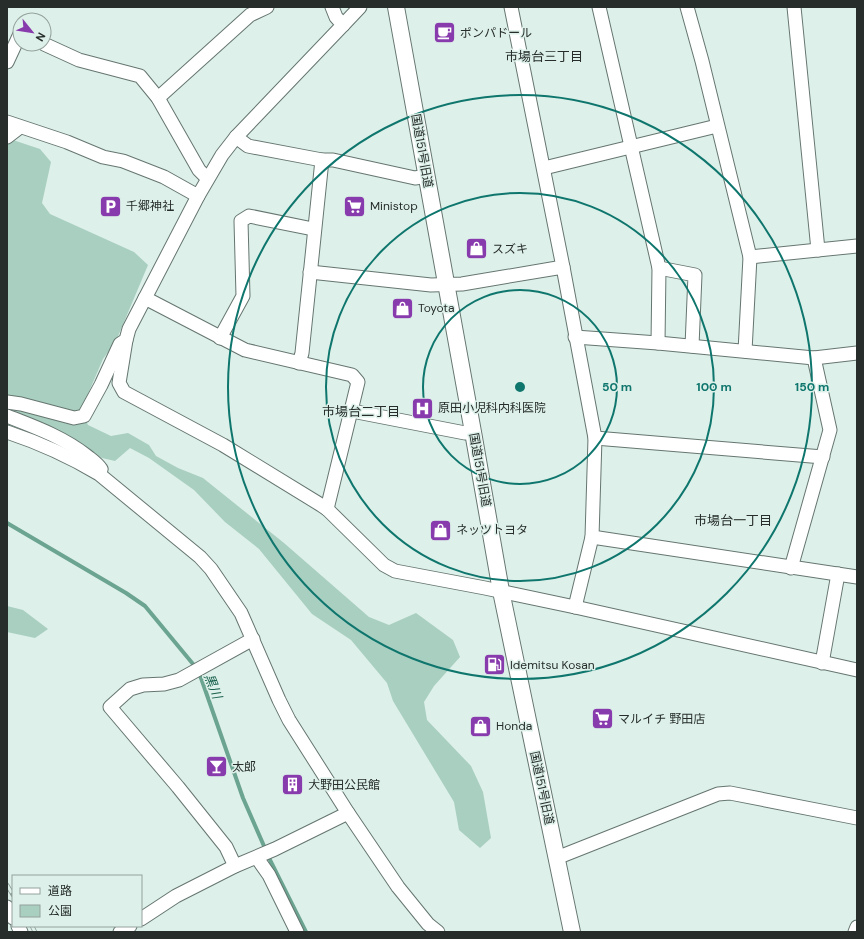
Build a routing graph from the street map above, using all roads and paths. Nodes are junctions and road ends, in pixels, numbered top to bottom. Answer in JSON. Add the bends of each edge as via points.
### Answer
{"nodes":[{"id":1,"x":266,"y":7,"type":"edge"},
{"id":2,"x":332,"y":7,"type":"edge"},
{"id":3,"x":360,"y":7,"type":"edge"},
{"id":4,"x":396,"y":7,"type":"edge"},
{"id":5,"x":511,"y":7,"type":"edge"},
{"id":6,"x":599,"y":7,"type":"edge"},
{"id":7,"x":687,"y":7,"type":"edge"},
{"id":8,"x":794,"y":7,"type":"edge"},
{"id":9,"x":343,"y":25,"type":"junction"},
{"id":10,"x":52,"y":48,"type":"edge"},
{"id":11,"x":12,"y":51,"type":"edge"},
{"id":12,"x":7,"y":62,"type":"edge"},
{"id":13,"x":158,"y":98,"type":"junction"},
{"id":14,"x":7,"y":122,"type":"edge"},
{"id":15,"x":717,"y":126,"type":"junction"},
{"id":16,"x":20,"y":127,"type":"junction"},
{"id":17,"x":236,"y":137,"type":"junction"},
{"id":18,"x":7,"y":138,"type":"edge"},
{"id":19,"x":632,"y":147,"type":"junction"},
{"id":20,"x":322,"y":160,"type":"junction"},
{"id":21,"x":544,"y":168,"type":"junction"},
{"id":22,"x":427,"y":176,"type":"junction"},
{"id":23,"x":207,"y":178,"type":"junction"},
{"id":24,"x":198,"y":196,"type":"junction"},
{"id":25,"x":314,"y":229,"type":"junction"},
{"id":26,"x":857,"y":246,"type":"edge"},
{"id":27,"x":818,"y":250,"type":"junction"},
{"id":28,"x":750,"y":257,"type":"junction"},
{"id":29,"x":563,"y":267,"type":"junction"},
{"id":30,"x":659,"y":268,"type":"junction"},
{"id":31,"x":310,"y":272,"type":"junction"},
{"id":32,"x":446,"y":285,"type":"junction"},
{"id":33,"x":145,"y":298,"type":"junction"},
{"id":34,"x":575,"y":336,"type":"junction"},
{"id":35,"x":220,"y":338,"type":"junction"},
{"id":36,"x":126,"y":340,"type":"junction"},
{"id":37,"x":658,"y":343,"type":"junction"},
{"id":38,"x":692,"y":346,"type":"junction"},
{"id":39,"x":745,"y":350,"type":"junction"},
{"id":40,"x":857,"y":353,"type":"edge"},
{"id":41,"x":814,"y":358,"type":"junction"},
{"id":42,"x":299,"y":363,"type":"junction"},
{"id":43,"x":7,"y":402,"type":"edge"},
{"id":44,"x":352,"y":411,"type":"junction"},
{"id":45,"x":7,"y":416,"type":"edge"},
{"id":46,"x":7,"y":432,"type":"edge"},
{"id":47,"x":474,"y":432,"type":"junction"},
{"id":48,"x":595,"y":438,"type":"junction"},
{"id":49,"x":823,"y":457,"type":"junction"},
{"id":50,"x":99,"y":474,"type":"junction"},
{"id":51,"x":327,"y":509,"type":"junction"},
{"id":52,"x":592,"y":537,"type":"junction"},
{"id":53,"x":791,"y":568,"type":"junction"},
{"id":54,"x":838,"y":574,"type":"junction"},
{"id":55,"x":857,"y":577,"type":"edge"},
{"id":56,"x":501,"y":591,"type":"junction"},
{"id":57,"x":575,"y":607,"type":"junction"},
{"id":58,"x":253,"y":639,"type":"junction"},
{"id":59,"x":822,"y":663,"type":"junction"},
{"id":60,"x":857,"y":670,"type":"edge"},
{"id":61,"x":348,"y":813,"type":"junction"},
{"id":62,"x":857,"y":818,"type":"edge"},
{"id":63,"x":258,"y":857,"type":"junction"},
{"id":64,"x":556,"y":857,"type":"junction"},
{"id":65,"x":235,"y":866,"type":"junction"},
{"id":66,"x":142,"y":917,"type":"edge"},
{"id":67,"x":857,"y":927,"type":"edge"},
{"id":68,"x":297,"y":932,"type":"edge"},
{"id":69,"x":438,"y":932,"type":"edge"},
{"id":70,"x":572,"y":932,"type":"edge"},
{"id":71,"x":855,"y":932,"type":"edge"}],
"edges":[{"from":1,"to":13,"type":"street","via":[[250,15]]},
{"from":2,"to":9,"type":"street"},
{"from":3,"to":9,"type":"street"},
{"from":4,"to":22,"type":"street","name":"国道151号旧道"},
{"from":5,"to":21,"type":"street"},
{"from":6,"to":19,"type":"street"},
{"from":7,"to":15,"type":"street"},
{"from":8,"to":27,"type":"street"},
{"from":9,"to":17,"type":"street"},
{"from":10,"to":13,"type":"street","via":[[79,60],[140,76]]},
{"from":11,"to":12,"type":"street"},
{"from":13,"to":23,"type":"street","via":[[199,170]]},
{"from":14,"to":16,"type":"street"},
{"from":15,"to":19,"type":"street"},
{"from":15,"to":28,"type":"street"},
{"from":16,"to":18,"type":"street"},
{"from":16,"to":24,"type":"street","via":[[104,157],[123,161],[164,177]]},
{"from":17,"to":20,"type":"street","via":[[248,146]]},
{"from":17,"to":23,"type":"street"},
{"from":19,"to":21,"type":"street"},
{"from":19,"to":30,"type":"street"},
{"from":20,"to":22,"type":"street","via":[[333,160],[415,178]]},
{"from":20,"to":25,"type":"street"},
{"from":21,"to":29,"type":"street"},
{"from":22,"to":32,"type":"street","name":"国道151号旧道"},
{"from":23,"to":24,"type":"street"},
{"from":24,"to":33,"type":"street"},
{"from":25,"to":31,"type":"street"},
{"from":25,"to":35,"type":"street","via":[[249,216],[241,222],[243,296]]},
{"from":26,"to":27,"type":"street"},
{"from":27,"to":28,"type":"street"},
{"from":28,"to":39,"type":"street"},
{"from":29,"to":32,"type":"street"},
{"from":29,"to":34,"type":"street"},
{"from":30,"to":37,"type":"street"},
{"from":30,"to":38,"type":"street","via":[[695,275]]},
{"from":31,"to":32,"type":"street","via":[[432,286]]},
{"from":31,"to":42,"type":"street"},
{"from":32,"to":47,"type":"street","name":"国道151号旧道"},
{"from":33,"to":35,"type":"street"},
{"from":33,"to":36,"type":"street","via":[[129,328]]},
{"from":34,"to":37,"type":"street"},
{"from":34,"to":48,"type":"street"},
{"from":35,"to":42,"type":"street","via":[[245,350]]},
{"from":36,"to":43,"type":"street","via":[[120,344],[84,416],[74,418]]},
{"from":36,"to":51,"type":"street","via":[[119,383],[124,392],[223,445]]},
{"from":37,"to":38,"type":"street"},
{"from":38,"to":39,"type":"street"},
{"from":39,"to":41,"type":"street"},
{"from":40,"to":41,"type":"street"},
{"from":41,"to":49,"type":"street","via":[[830,430]]},
{"from":42,"to":44,"type":"street","via":[[352,375],[358,382]]},
{"from":44,"to":47,"type":"street","via":[[465,433]]},
{"from":44,"to":51,"type":"street"},
{"from":45,"to":50,"type":"street","via":[[61,438],[77,448],[98,464],[101,469]]},
{"from":46,"to":50,"type":"street","via":[[48,447]]},
{"from":47,"to":56,"type":"street","name":"国道151号旧道"},
{"from":48,"to":49,"type":"street"},
{"from":48,"to":52,"type":"street"},
{"from":49,"to":53,"type":"street"},
{"from":50,"to":58,"type":"street","via":[[200,557],[234,602]]},
{"from":51,"to":56,"type":"street","via":[[384,565],[395,571]]},
{"from":52,"to":53,"type":"street"},
{"from":52,"to":57,"type":"street"},
{"from":53,"to":54,"type":"street"},
{"from":54,"to":55,"type":"street"},
{"from":54,"to":59,"type":"street"},
{"from":56,"to":57,"type":"street"},
{"from":56,"to":64,"type":"street","name":"国道151号旧道"},
{"from":57,"to":59,"type":"street"},
{"from":58,"to":61,"type":"street","via":[[289,720]]},
{"from":58,"to":65,"type":"street","via":[[179,680],[130,689],[110,707],[226,847]]},
{"from":59,"to":60,"type":"street"},
{"from":61,"to":63,"type":"street"},
{"from":61,"to":69,"type":"street","via":[[398,887],[428,924]]},
{"from":62,"to":64,"type":"street","via":[[730,793],[718,794]]},
{"from":63,"to":65,"type":"street"},
{"from":63,"to":68,"type":"street"},
{"from":64,"to":70,"type":"street","name":"国道151号旧道"},
{"from":65,"to":66,"type":"street","via":[[176,896]]},
{"from":67,"to":71,"type":"street"}]}
